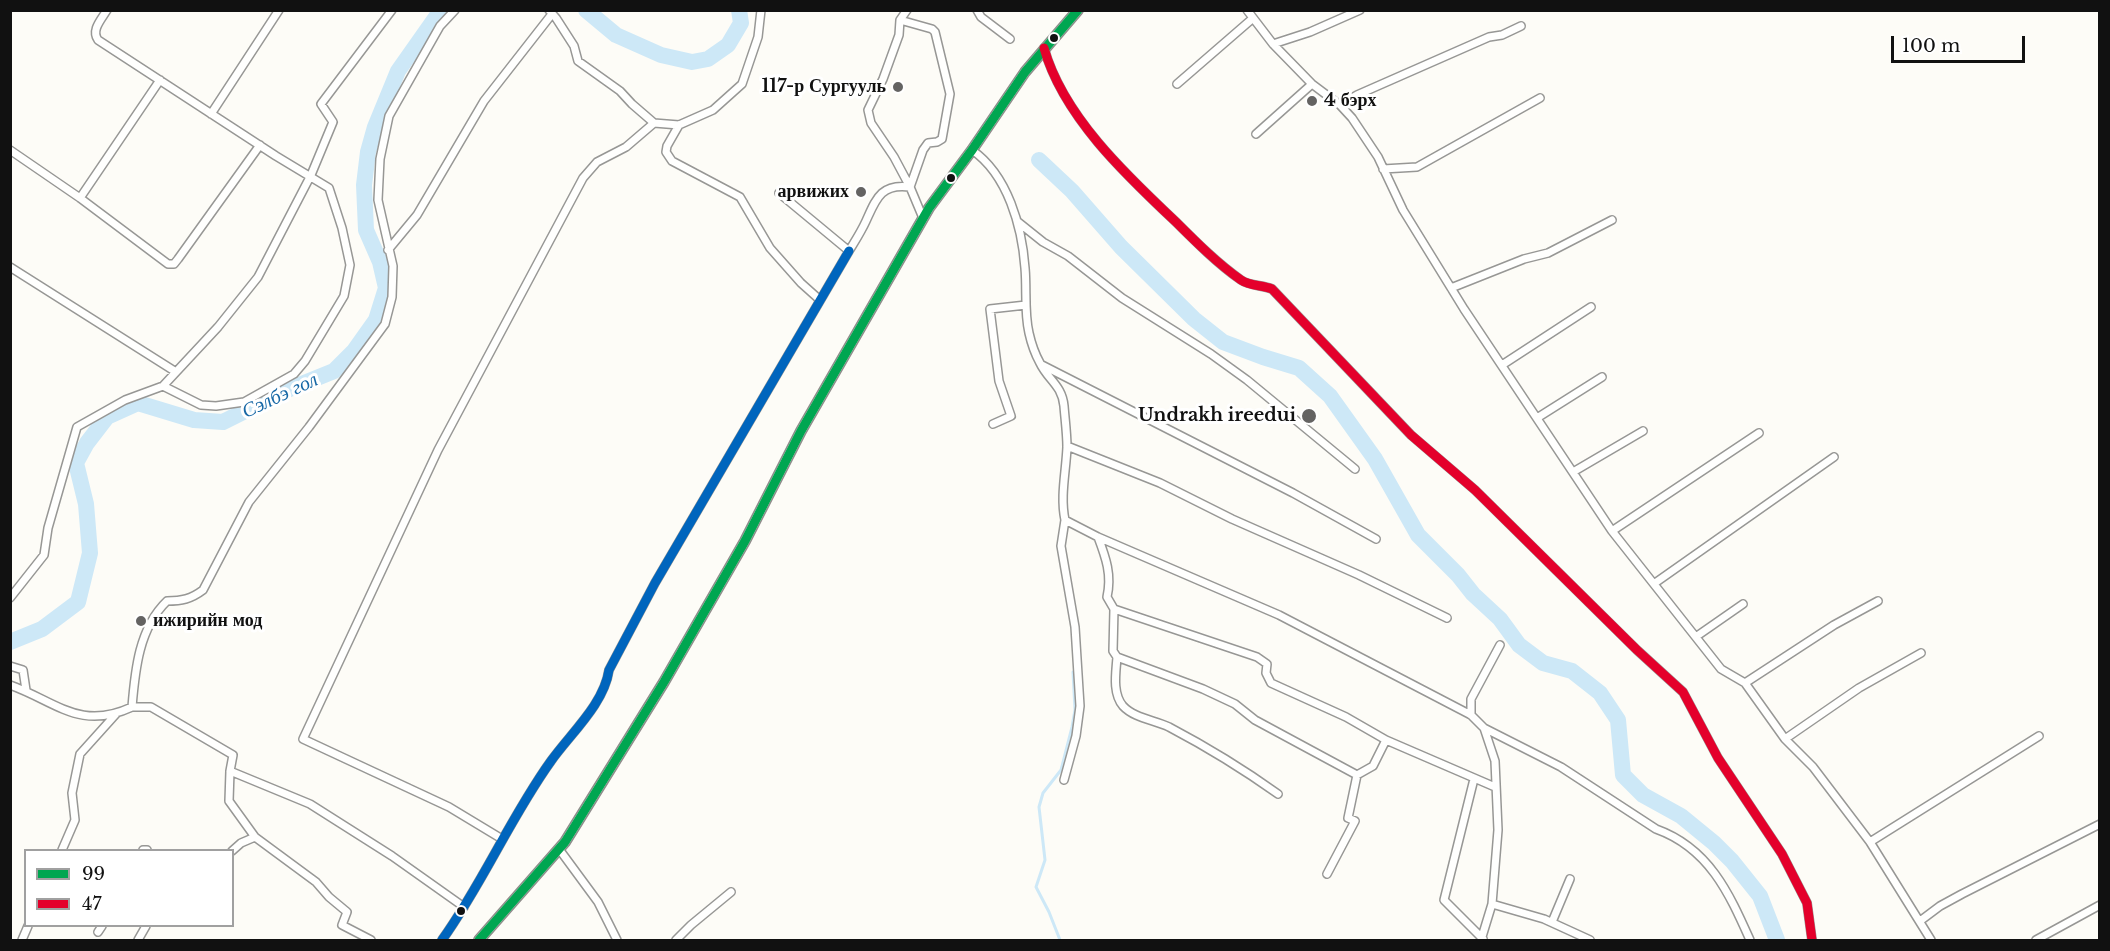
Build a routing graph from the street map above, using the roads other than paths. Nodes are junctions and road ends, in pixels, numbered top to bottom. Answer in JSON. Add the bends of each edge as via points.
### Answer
{"nodes":[{"id":1,"x":107,"y":10,"type":"edge"},
{"id":2,"x":279,"y":10,"type":"edge"},
{"id":3,"x":392,"y":10,"type":"edge"},
{"id":4,"x":455,"y":10,"type":"edge"},
{"id":5,"x":761,"y":10,"type":"edge"},
{"id":6,"x":907,"y":10,"type":"edge"},
{"id":7,"x":977,"y":10,"type":"edge"},
{"id":8,"x":1078,"y":10,"type":"edge"},
{"id":9,"x":1247,"y":10,"type":"edge"},
{"id":10,"x":1360,"y":10,"type":"edge"},
{"id":11,"x":550,"y":12,"type":"edge"},
{"id":12,"x":1252,"y":19,"type":"junction"},
{"id":13,"x":900,"y":20,"type":"junction"},
{"id":14,"x":1521,"y":26,"type":"dead end"},
{"id":15,"x":1010,"y":39,"type":"dead end"},
{"id":16,"x":1273,"y":44,"type":"junction"},
{"id":17,"x":1044,"y":48,"type":"junction"},
{"id":18,"x":160,"y":80,"type":"junction"},
{"id":19,"x":1177,"y":84,"type":"dead end"},
{"id":20,"x":1312,"y":84,"type":"junction"},
{"id":21,"x":1540,"y":98,"type":"dead end"},
{"id":22,"x":1340,"y":105,"type":"junction"},
{"id":23,"x":211,"y":114,"type":"junction"},
{"id":24,"x":654,"y":123,"type":"junction"},
{"id":25,"x":679,"y":125,"type":"junction"},
{"id":26,"x":1256,"y":134,"type":"dead end"},
{"id":27,"x":260,"y":146,"type":"junction"},
{"id":28,"x":10,"y":150,"type":"edge"},
{"id":29,"x":972,"y":150,"type":"junction"},
{"id":30,"x":1383,"y":169,"type":"junction"},
{"id":31,"x":311,"y":175,"type":"junction"},
{"id":32,"x":910,"y":187,"type":"junction"},
{"id":33,"x":779,"y":193,"type":"dead end"},
{"id":34,"x":80,"y":198,"type":"junction"},
{"id":35,"x":923,"y":218,"type":"junction"},
{"id":36,"x":1611,"y":220,"type":"dead end"},
{"id":37,"x":1018,"y":222,"type":"junction"},
{"id":38,"x":388,"y":250,"type":"junction"},
{"id":39,"x":849,"y":251,"type":"junction"},
{"id":40,"x":10,"y":267,"type":"edge"},
{"id":41,"x":1451,"y":288,"type":"junction"},
{"id":42,"x":820,"y":300,"type":"junction"},
{"id":43,"x":1026,"y":305,"type":"junction"},
{"id":44,"x":1591,"y":307,"type":"dead end"},
{"id":45,"x":1040,"y":364,"type":"junction"},
{"id":46,"x":1502,"y":365,"type":"junction"},
{"id":47,"x":176,"y":372,"type":"junction"},
{"id":48,"x":1602,"y":377,"type":"dead end"},
{"id":49,"x":163,"y":386,"type":"junction"},
{"id":50,"x":1537,"y":417,"type":"junction"},
{"id":51,"x":993,"y":424,"type":"dead end"},
{"id":52,"x":1643,"y":431,"type":"dead end"},
{"id":53,"x":1759,"y":434,"type":"dead end"},
{"id":54,"x":1067,"y":446,"type":"junction"},
{"id":55,"x":1834,"y":457,"type":"dead end"},
{"id":56,"x":1355,"y":469,"type":"dead end"},
{"id":57,"x":1573,"y":472,"type":"junction"},
{"id":58,"x":1065,"y":520,"type":"junction"},
{"id":59,"x":1612,"y":531,"type":"junction"},
{"id":60,"x":1098,"y":537,"type":"junction"},
{"id":61,"x":1376,"y":539,"type":"dead end"},
{"id":62,"x":1654,"y":583,"type":"junction"},
{"id":63,"x":10,"y":598,"type":"edge"},
{"id":64,"x":1878,"y":602,"type":"dead end"},
{"id":65,"x":1743,"y":604,"type":"dead end"},
{"id":66,"x":1114,"y":609,"type":"junction"},
{"id":67,"x":1447,"y":618,"type":"dead end"},
{"id":68,"x":1697,"y":636,"type":"junction"},
{"id":69,"x":1500,"y":645,"type":"dead end"},
{"id":70,"x":1921,"y":653,"type":"dead end"},
{"id":71,"x":1117,"y":657,"type":"junction"},
{"id":72,"x":10,"y":666,"type":"edge"},
{"id":73,"x":1745,"y":683,"type":"junction"},
{"id":74,"x":10,"y":685,"type":"edge"},
{"id":75,"x":26,"y":690,"type":"junction"},
{"id":76,"x":132,"y":706,"type":"junction"},
{"id":77,"x":116,"y":714,"type":"junction"},
{"id":78,"x":1471,"y":715,"type":"junction"},
{"id":79,"x":1484,"y":729,"type":"junction"},
{"id":80,"x":2039,"y":736,"type":"dead end"},
{"id":81,"x":1785,"y":739,"type":"junction"},
{"id":82,"x":1386,"y":740,"type":"junction"},
{"id":83,"x":230,"y":771,"type":"junction"},
{"id":84,"x":1357,"y":775,"type":"junction"},
{"id":85,"x":1474,"y":779,"type":"junction"},
{"id":86,"x":1064,"y":780,"type":"dead end"},
{"id":87,"x":1495,"y":787,"type":"junction"},
{"id":88,"x":1278,"y":794,"type":"dead end"},
{"id":89,"x":2100,"y":824,"type":"edge"},
{"id":90,"x":255,"y":837,"type":"junction"},
{"id":91,"x":502,"y":838,"type":"junction"},
{"id":92,"x":1870,"y":842,"type":"junction"},
{"id":93,"x":62,"y":849,"type":"edge"},
{"id":94,"x":234,"y":849,"type":"edge"},
{"id":95,"x":559,"y":849,"type":"junction"},
{"id":96,"x":1327,"y":874,"type":"dead end"},
{"id":97,"x":1570,"y":879,"type":"dead end"},
{"id":98,"x":731,"y":891,"type":"dead end"},
{"id":99,"x":1492,"y":904,"type":"junction"},
{"id":100,"x":2100,"y":905,"type":"edge"},
{"id":101,"x":464,"y":907,"type":"junction"},
{"id":102,"x":1920,"y":921,"type":"junction"},
{"id":103,"x":1552,"y":922,"type":"junction"},
{"id":104,"x":371,"y":940,"type":"edge"},
{"id":105,"x":442,"y":940,"type":"edge"},
{"id":106,"x":479,"y":940,"type":"edge"},
{"id":107,"x":616,"y":940,"type":"edge"},
{"id":108,"x":676,"y":940,"type":"edge"},
{"id":109,"x":1482,"y":940,"type":"edge"},
{"id":110,"x":1590,"y":940,"type":"edge"},
{"id":111,"x":1750,"y":940,"type":"edge"},
{"id":112,"x":1812,"y":940,"type":"edge"},
{"id":113,"x":1931,"y":940,"type":"edge"},
{"id":114,"x":2037,"y":940,"type":"edge"}],
"edges":[{"from":1,"to":18,"type":"street","via":[[95,30],[98,40]]},
{"from":2,"to":23,"type":"street"},
{"from":3,"to":31,"type":"street","via":[[321,104],[333,122]]},
{"from":4,"to":38,"type":"street","via":[[440,26],[389,116],[380,159],[378,200]]},
{"from":5,"to":25,"type":"street","via":[[758,37],[742,84],[713,110]]},
{"from":6,"to":13,"type":"street"},
{"from":7,"to":15,"type":"street"},
{"from":8,"to":17,"type":"main road"},
{"from":9,"to":12,"type":"street"},
{"from":10,"to":16,"type":"street"},
{"from":11,"to":24,"type":"street","via":[[574,46],[578,61],[620,91]]},
{"from":11,"to":38,"type":"street","via":[[494,87],[417,215]]},
{"from":12,"to":16,"type":"street"},
{"from":12,"to":19,"type":"street"},
{"from":13,"to":32,"type":"street","via":[[883,79],[868,110],[871,123]]},
{"from":13,"to":32,"type":"street","via":[[935,32],[950,94],[942,139],[928,143],[923,150]]},
{"from":14,"to":22,"type":"street"},
{"from":16,"to":20,"type":"street"},
{"from":17,"to":29,"type":"main road"},
{"from":17,"to":112,"type":"street","via":[[1058,84],[1098,145],[1141,189],[1240,279],[1272,289],[1411,435],[1475,490],[1683,692],[1718,758],[1782,854],[1807,903]]},
{"from":18,"to":23,"type":"street"},
{"from":18,"to":34,"type":"street"},
{"from":20,"to":22,"type":"street"},
{"from":20,"to":26,"type":"street"},
{"from":21,"to":30,"type":"street","via":[[1417,167]]},
{"from":22,"to":30,"type":"street"},
{"from":23,"to":27,"type":"street"},
{"from":24,"to":25,"type":"street"},
{"from":24,"to":91,"type":"street","via":[[626,147],[597,162],[583,178],[438,450],[303,740],[449,807]]},
{"from":25,"to":42,"type":"street","via":[[667,146],[672,161],[740,197],[770,248]]},
{"from":27,"to":31,"type":"street"},
{"from":27,"to":34,"type":"street","via":[[174,264],[168,264]]},
{"from":28,"to":34,"type":"street"},
{"from":29,"to":35,"type":"main road"},
{"from":29,"to":37,"type":"street","via":[[998,178]]},
{"from":30,"to":41,"type":"street"},
{"from":31,"to":47,"type":"street","via":[[258,277]]},
{"from":31,"to":49,"type":"street","via":[[330,188],[350,265],[344,296],[305,361],[294,374],[244,402],[201,405]]},
{"from":32,"to":35,"type":"street"},
{"from":32,"to":39,"type":"street","via":[[889,188],[875,199]]},
{"from":33,"to":39,"type":"street"},
{"from":35,"to":95,"type":"main road","via":[[801,431],[734,561],[664,682]]},
{"from":36,"to":41,"type":"street","via":[[1548,253]]},
{"from":37,"to":43,"type":"street"},
{"from":37,"to":56,"type":"street","via":[[1122,298],[1247,380]]},
{"from":38,"to":76,"type":"street","via":[[393,266],[392,297],[385,324],[249,502],[203,590],[183,601],[167,601],[158,610],[138,655]]},
{"from":39,"to":42,"type":"street"},
{"from":40,"to":47,"type":"street"},
{"from":41,"to":46,"type":"street"},
{"from":42,"to":91,"type":"street","via":[[655,583],[609,670],[607,682]]},
{"from":43,"to":45,"type":"street","via":[[1029,332]]},
{"from":43,"to":51,"type":"street","via":[[990,309],[999,381],[1011,416]]},
{"from":44,"to":46,"type":"street"},
{"from":45,"to":54,"type":"street","via":[[1060,389]]},
{"from":45,"to":61,"type":"street"},
{"from":46,"to":50,"type":"street"},
{"from":47,"to":49,"type":"street"},
{"from":48,"to":50,"type":"street"},
{"from":49,"to":63,"type":"street","via":[[125,400],[77,427],[44,555]]},
{"from":50,"to":57,"type":"street"},
{"from":52,"to":57,"type":"street"},
{"from":53,"to":59,"type":"street"},
{"from":54,"to":58,"type":"street"},
{"from":54,"to":67,"type":"street","via":[[1160,483]]},
{"from":55,"to":62,"type":"street"},
{"from":57,"to":59,"type":"street"},
{"from":58,"to":60,"type":"street"},
{"from":58,"to":86,"type":"street","via":[[1061,546],[1075,627],[1080,706]]},
{"from":59,"to":62,"type":"street"},
{"from":60,"to":66,"type":"street","via":[[1108,563],[1107,597]]},
{"from":60,"to":78,"type":"street","via":[[1279,615]]},
{"from":62,"to":68,"type":"street"},
{"from":64,"to":73,"type":"street","via":[[1834,625]]},
{"from":65,"to":68,"type":"street"},
{"from":66,"to":71,"type":"street","via":[[1113,651]]},
{"from":66,"to":82,"type":"street","via":[[1263,660],[1271,683]]},
{"from":68,"to":73,"type":"street","via":[[1721,669]]},
{"from":69,"to":78,"type":"street","via":[[1471,699]]},
{"from":70,"to":81,"type":"street","via":[[1859,688]]},
{"from":71,"to":84,"type":"street","via":[[1235,704],[1255,720]]},
{"from":71,"to":88,"type":"street","via":[[1115,680],[1124,707],[1228,759]]},
{"from":72,"to":75,"type":"street","via":[[23,670]]},
{"from":73,"to":81,"type":"street"},
{"from":74,"to":75,"type":"street"},
{"from":75,"to":77,"type":"street","via":[[86,717]]},
{"from":76,"to":77,"type":"street"},
{"from":76,"to":83,"type":"street","via":[[151,707],[233,755]]},
{"from":77,"to":93,"type":"street","via":[[80,754],[72,793],[75,820]]},
{"from":78,"to":79,"type":"street"},
{"from":79,"to":87,"type":"street","via":[[1495,761]]},
{"from":79,"to":111,"type":"street","via":[[1561,767],[1704,859],[1731,896]]},
{"from":80,"to":92,"type":"street"},
{"from":81,"to":92,"type":"street","via":[[1813,767]]},
{"from":82,"to":84,"type":"street","via":[[1373,766]]},
{"from":82,"to":85,"type":"street"},
{"from":83,"to":90,"type":"street","via":[[229,801]]},
{"from":83,"to":101,"type":"street","via":[[310,804]]},
{"from":84,"to":96,"type":"street","via":[[1348,818],[1355,821]]},
{"from":85,"to":87,"type":"street"},
{"from":85,"to":109,"type":"street","via":[[1444,900]]},
{"from":87,"to":99,"type":"street","via":[[1498,830]]},
{"from":89,"to":102,"type":"street","via":[[1962,894]]},
{"from":90,"to":94,"type":"street"},
{"from":90,"to":104,"type":"street","via":[[316,882],[347,912],[342,925]]},
{"from":91,"to":101,"type":"street"},
{"from":92,"to":102,"type":"street"},
{"from":95,"to":106,"type":"main road"},
{"from":95,"to":107,"type":"street","via":[[598,903]]},
{"from":97,"to":103,"type":"street"},
{"from":98,"to":108,"type":"street"},
{"from":99,"to":103,"type":"street"},
{"from":99,"to":109,"type":"street"},
{"from":100,"to":114,"type":"street"},
{"from":101,"to":105,"type":"street"},
{"from":102,"to":113,"type":"street"},
{"from":103,"to":110,"type":"street"}]}
